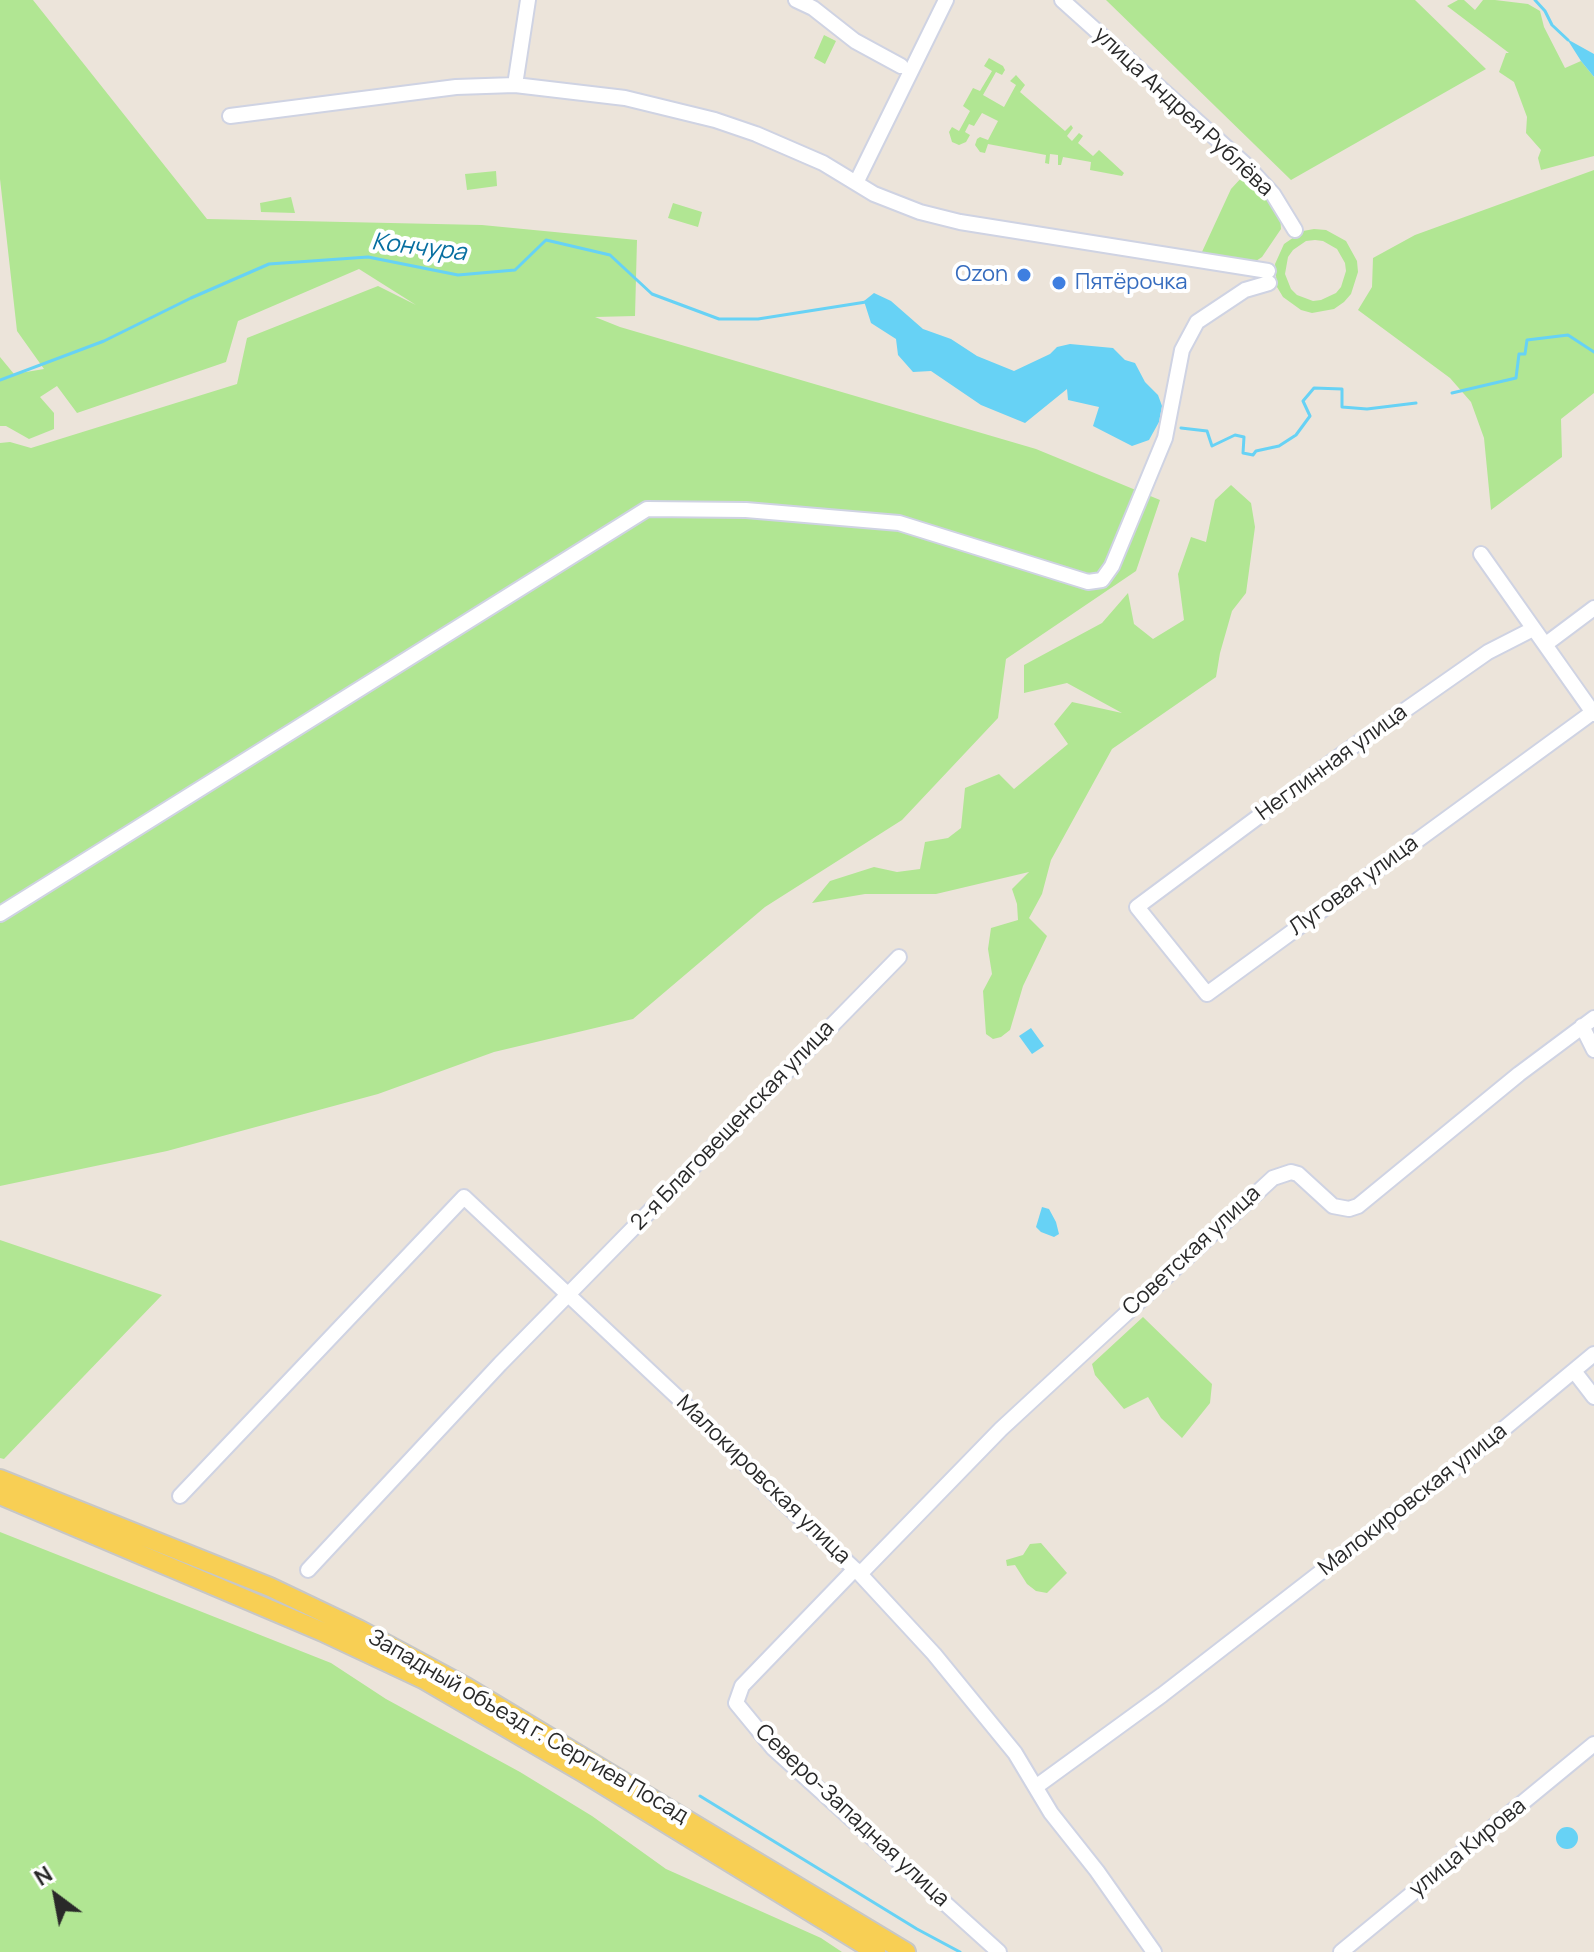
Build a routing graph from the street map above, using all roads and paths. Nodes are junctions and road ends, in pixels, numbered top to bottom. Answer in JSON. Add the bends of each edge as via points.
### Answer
{"nodes":[{"id":1,"x":528,"y":0,"type":"edge"},
{"id":2,"x":796,"y":0,"type":"edge"},
{"id":3,"x":946,"y":0,"type":"edge"},
{"id":4,"x":1062,"y":0,"type":"edge"},
{"id":5,"x":901,"y":66,"type":"dead end"},
{"id":6,"x":515,"y":85,"type":"junction"},
{"id":7,"x":230,"y":116,"type":"dead end"},
{"id":8,"x":856,"y":183,"type":"junction"},
{"id":9,"x":1295,"y":230,"type":"dead end"},
{"id":10,"x":1481,"y":554,"type":"dead end"},
{"id":11,"x":1594,"y":608,"type":"edge"},
{"id":12,"x":1533,"y":629,"type":"junction"},
{"id":13,"x":1546,"y":644,"type":"junction"},
{"id":14,"x":1593,"y":713,"type":"edge"},
{"id":15,"x":1137,"y":907,"type":"joint"},
{"id":16,"x":0,"y":914,"type":"edge"},
{"id":17,"x":899,"y":957,"type":"dead end"},
{"id":18,"x":1588,"y":1022,"type":"edge"},
{"id":19,"x":1594,"y":1050,"type":"edge"},
{"id":20,"x":569,"y":1296,"type":"junction"},
{"id":21,"x":1594,"y":1354,"type":"edge"},
{"id":22,"x":1574,"y":1371,"type":"junction"},
{"id":23,"x":1594,"y":1397,"type":"edge"},
{"id":24,"x":0,"y":1479,"type":"edge"},
{"id":25,"x":0,"y":1495,"type":"edge"},
{"id":26,"x":180,"y":1496,"type":"dead end"},
{"id":27,"x":308,"y":1570,"type":"dead end"},
{"id":28,"x":858,"y":1572,"type":"junction"},
{"id":29,"x":1594,"y":1744,"type":"edge"},
{"id":30,"x":1037,"y":1786,"type":"junction"},
{"id":31,"x":876,"y":1952,"type":"edge"},
{"id":32,"x":906,"y":1952,"type":"edge"},
{"id":33,"x":999,"y":1952,"type":"edge"},
{"id":34,"x":1154,"y":1952,"type":"edge"},
{"id":35,"x":1341,"y":1952,"type":"edge"}],
"edges":[{"from":1,"to":6,"type":"street"},
{"from":2,"to":5,"type":"street"},
{"from":3,"to":8,"type":"street"},
{"from":4,"to":9,"type":"street","name":"улица Андрея Рублёва","via":[[1247,166]]},
{"from":6,"to":7,"type":"street","via":[[399,93]]},
{"from":6,"to":8,"type":"street","via":[[625,98],[715,120],[823,163]]},
{"from":8,"to":16,"type":"street","via":[[899,206],[960,222],[1269,277],[1197,322],[1182,350],[1165,438],[1102,580],[1088,582],[899,523],[746,510],[647,509]]},
{"from":10,"to":12,"type":"street"},
{"from":11,"to":13,"type":"street"},
{"from":12,"to":13,"type":"street"},
{"from":12,"to":15,"type":"street","name":"Неглинная улица","via":[[1488,652],[1348,750]]},
{"from":13,"to":14,"type":"street"},
{"from":14,"to":15,"type":"street","name":"Луговая улица","via":[[1207,994]]},
{"from":17,"to":20,"type":"street","name":"2-я Благовещенская улица"},
{"from":18,"to":19,"type":"street"},
{"from":18,"to":28,"type":"street","name":"Советская улица","via":[[1358,1206],[1333,1206],[1298,1174],[1273,1178],[1001,1429]]},
{"from":20,"to":26,"type":"street","name":"Малокировская улица","via":[[464,1197]]},
{"from":20,"to":27,"type":"street","name":"2-я Благовещенская улица"},
{"from":20,"to":28,"type":"street","name":"Малокировская улица"},
{"from":21,"to":22,"type":"street","name":"Малокировская улица"},
{"from":22,"to":23,"type":"street"},
{"from":22,"to":30,"type":"street","name":"Малокировская улица","via":[[1162,1695]]},
{"from":24,"to":32,"type":"main road","name":"Западный объезд г. Сергиев Посад","via":[[270,1587],[358,1629],[466,1687]]},
{"from":25,"to":31,"type":"main road","name":"Западный объезд г. Сергиев Посад","via":[[423,1679]]},
{"from":28,"to":30,"type":"street","name":"Малокировская улица","via":[[934,1654]]},
{"from":28,"to":33,"type":"street","name":"Северо-Западная улица","via":[[742,1686],[736,1703],[773,1748]]},
{"from":29,"to":35,"type":"street","name":"улица Кирова"},
{"from":30,"to":34,"type":"street","name":"Малокировская улица","via":[[1051,1813]]}]}
